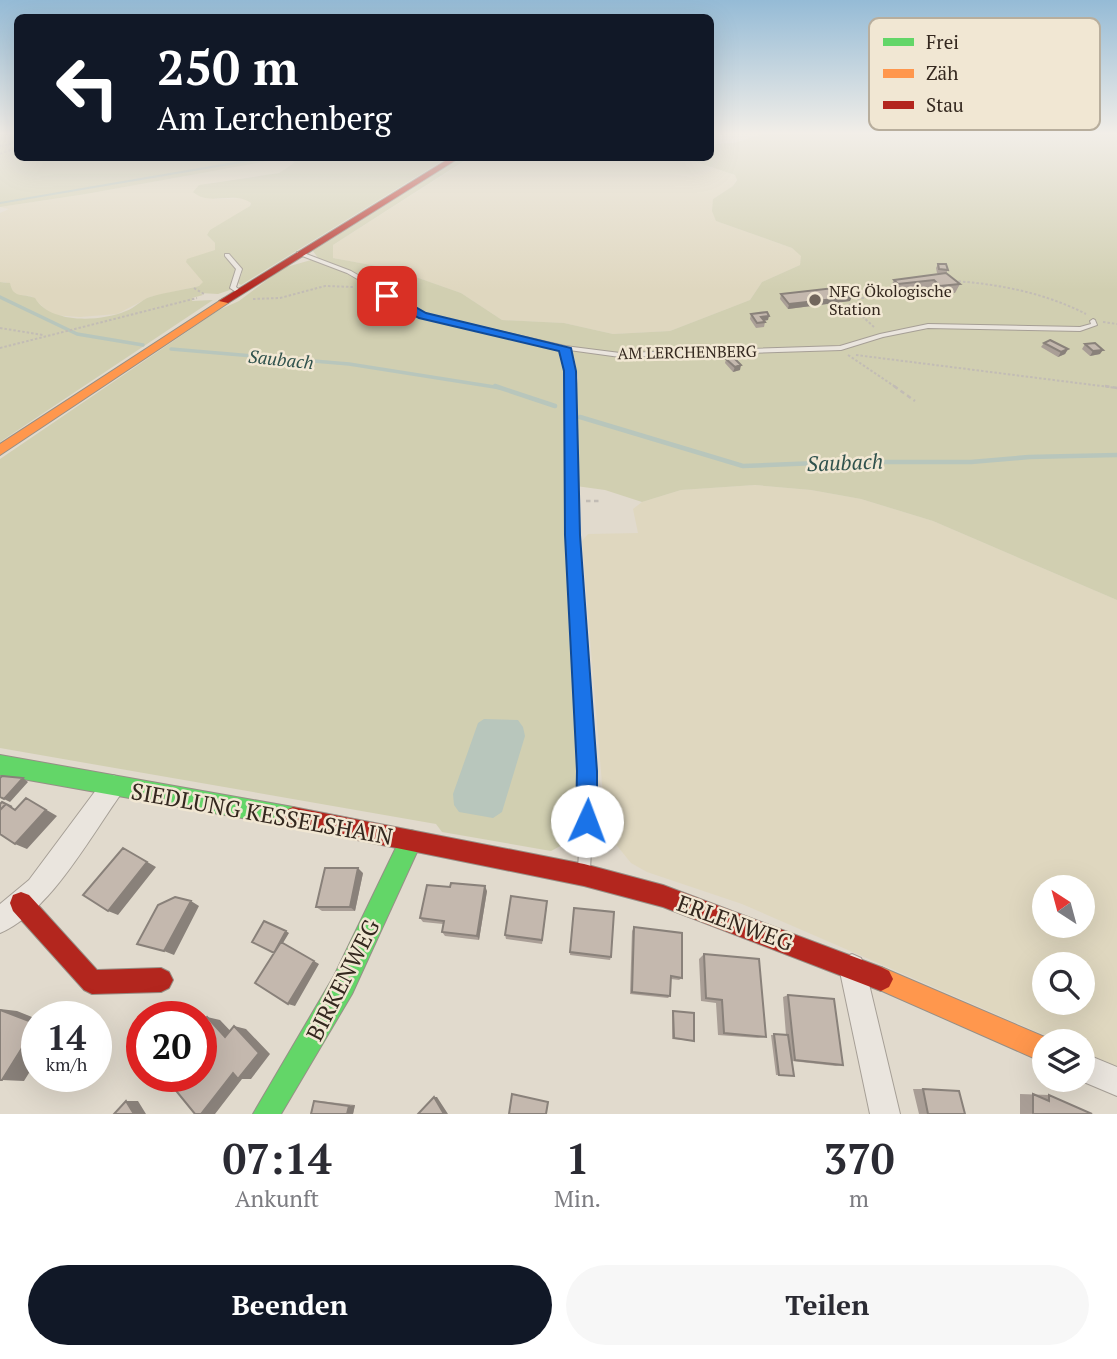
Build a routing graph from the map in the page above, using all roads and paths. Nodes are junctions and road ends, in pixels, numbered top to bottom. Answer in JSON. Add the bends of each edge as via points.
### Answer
{"nodes":[{"id":1,"x":409,"y":186,"type":"edge"},
{"id":2,"x":299,"y":253,"type":"junction"},
{"id":3,"x":227,"y":255,"type":"dead end"},
{"id":4,"x":950,"y":281,"type":"edge"},
{"id":5,"x":370,"y":286,"type":"junction"},
{"id":6,"x":897,"y":286,"type":"edge"},
{"id":7,"x":194,"y":288,"type":"dead end"},
{"id":8,"x":234,"y":294,"type":"junction"},
{"id":9,"x":857,"y":299,"type":"dead end"},
{"id":10,"x":849,"y":304,"type":"edge"},
{"id":11,"x":1093,"y":321,"type":"joint"},
{"id":12,"x":0,"y":328,"type":"edge"},
{"id":13,"x":882,"y":335,"type":"junction"},
{"id":14,"x":46,"y":336,"type":"junction"},
{"id":15,"x":0,"y":348,"type":"edge"},
{"id":16,"x":565,"y":348,"type":"junction"},
{"id":17,"x":841,"y":348,"type":"junction"},
{"id":18,"x":848,"y":354,"type":"junction"},
{"id":19,"x":1117,"y":388,"type":"edge"},
{"id":20,"x":915,"y":401,"type":"dead end"},
{"id":21,"x":0,"y":450,"type":"edge"},
{"id":22,"x":0,"y":765,"type":"edge"},
{"id":23,"x":113,"y":786,"type":"junction"},
{"id":24,"x":411,"y":841,"type":"junction"},
{"id":25,"x":584,"y":875,"type":"junction"},
{"id":26,"x":21,"y":903,"type":"junction"},
{"id":27,"x":0,"y":920,"type":"edge"},
{"id":28,"x":852,"y":967,"type":"junction"},
{"id":29,"x":161,"y":980,"type":"dead end"},
{"id":30,"x":1032,"y":1045,"type":"edge"},
{"id":31,"x":1095,"y":1072,"type":"edge"},
{"id":32,"x":1117,"y":1082,"type":"edge"},
{"id":33,"x":266,"y":1114,"type":"edge"},
{"id":34,"x":885,"y":1114,"type":"edge"}],
"edges":[{"from":1,"to":2,"type":"street"},
{"from":2,"to":5,"type":"lane","name":"AM LERCHENBERG","via":[[349,272]]},
{"from":2,"to":8,"type":"street"},
{"from":3,"to":8,"type":"lane","via":[[239,271]]},
{"from":4,"to":11,"type":"path","via":[[982,283],[1064,304]]},
{"from":5,"to":8,"type":"path","via":[[325,286],[257,300]]},
{"from":5,"to":16,"type":"lane","name":"AM LERCHENBERG","via":[[423,315]]},
{"from":6,"to":9,"type":"path"},
{"from":7,"to":14,"type":"path","via":[[211,296]]},
{"from":8,"to":21,"type":"street"},
{"from":10,"to":13,"type":"path"},
{"from":11,"to":13,"type":"lane","name":"AM LERCHENBERG","via":[[1094,325],[1080,329],[928,326]]},
{"from":12,"to":14,"type":"path"},
{"from":13,"to":17,"type":"lane","name":"AM LERCHENBERG"},
{"from":14,"to":15,"type":"path"},
{"from":16,"to":17,"type":"lane","name":"AM LERCHENBERG","via":[[647,356]]},
{"from":16,"to":25,"type":"lane","via":[[570,371],[573,535],[588,793]]},
{"from":17,"to":18,"type":"path"},
{"from":18,"to":19,"type":"path"},
{"from":18,"to":20,"type":"path"},
{"from":22,"to":23,"type":"street","name":"SIEDLUNG KESSELSHAIN"},
{"from":23,"to":24,"type":"street","name":"SIEDLUNG KESSELSHAIN"},
{"from":23,"to":26,"type":"street","name":"SIEDLUNG KESSELSHAIN","via":[[38,888]]},
{"from":24,"to":25,"type":"street","name":"ERLENWEG"},
{"from":24,"to":33,"type":"street","name":"BIRKENWEG","via":[[343,985]]},
{"from":25,"to":28,"type":"street","name":"ERLENWEG","via":[[663,896]]},
{"from":26,"to":27,"type":"street","name":"SIEDLUNG KESSELSHAIN"},
{"from":26,"to":29,"type":"street","via":[[92,982]]},
{"from":28,"to":30,"type":"street","name":"ERLENWEG"},
{"from":28,"to":34,"type":"street"},
{"from":31,"to":32,"type":"street"}]}
